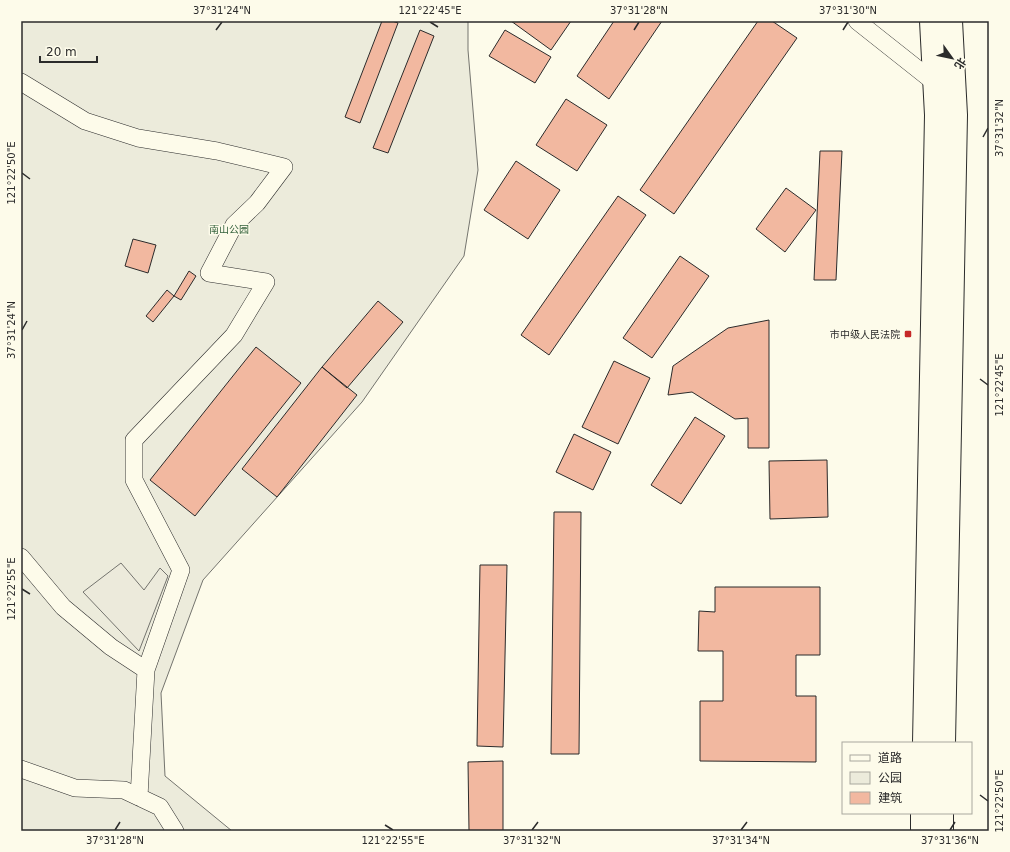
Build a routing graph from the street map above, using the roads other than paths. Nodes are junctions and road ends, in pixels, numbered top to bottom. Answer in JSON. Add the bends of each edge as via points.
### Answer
{"nodes":[{"id":1,"x":856,"y":21,"type":"edge"},
{"id":2,"x":931,"y":21,"type":"edge"},
{"id":3,"x":951,"y":21,"type":"edge"},
{"id":4,"x":21,"y":82,"type":"edge"},
{"id":5,"x":944,"y":82,"type":"junction"},
{"id":6,"x":21,"y":557,"type":"edge"},
{"id":7,"x":146,"y":670,"type":"junction"},
{"id":8,"x":924,"y":742,"type":"edge"},
{"id":9,"x":944,"y":742,"type":"edge"},
{"id":10,"x":21,"y":769,"type":"edge"},
{"id":11,"x":139,"y":797,"type":"junction"},
{"id":12,"x":922,"y":814,"type":"edge"},
{"id":13,"x":942,"y":814,"type":"edge"},
{"id":14,"x":175,"y":831,"type":"edge"},
{"id":15,"x":922,"y":831,"type":"edge"},
{"id":16,"x":942,"y":831,"type":"edge"}],
"edges":[{"from":1,"to":5,"type":"street"},
{"from":2,"to":5,"type":"main road"},
{"from":3,"to":5,"type":"main road"},
{"from":4,"to":7,"type":"street","via":[[85,121],[138,138],[217,151],[284,167],[257,203],[234,225],[209,273],[266,282],[234,335],[134,440],[134,480],[181,570]]},
{"from":5,"to":8,"type":"main road","via":[[936,115]]},
{"from":5,"to":9,"type":"main road","via":[[956,115]]},
{"from":6,"to":7,"type":"street","via":[[63,607],[111,647]]},
{"from":7,"to":11,"type":"street"},
{"from":10,"to":11,"type":"street","via":[[75,788],[124,790]]},
{"from":11,"to":14,"type":"street","via":[[160,807]]},
{"from":12,"to":15,"type":"main road"},
{"from":13,"to":16,"type":"main road"}]}
